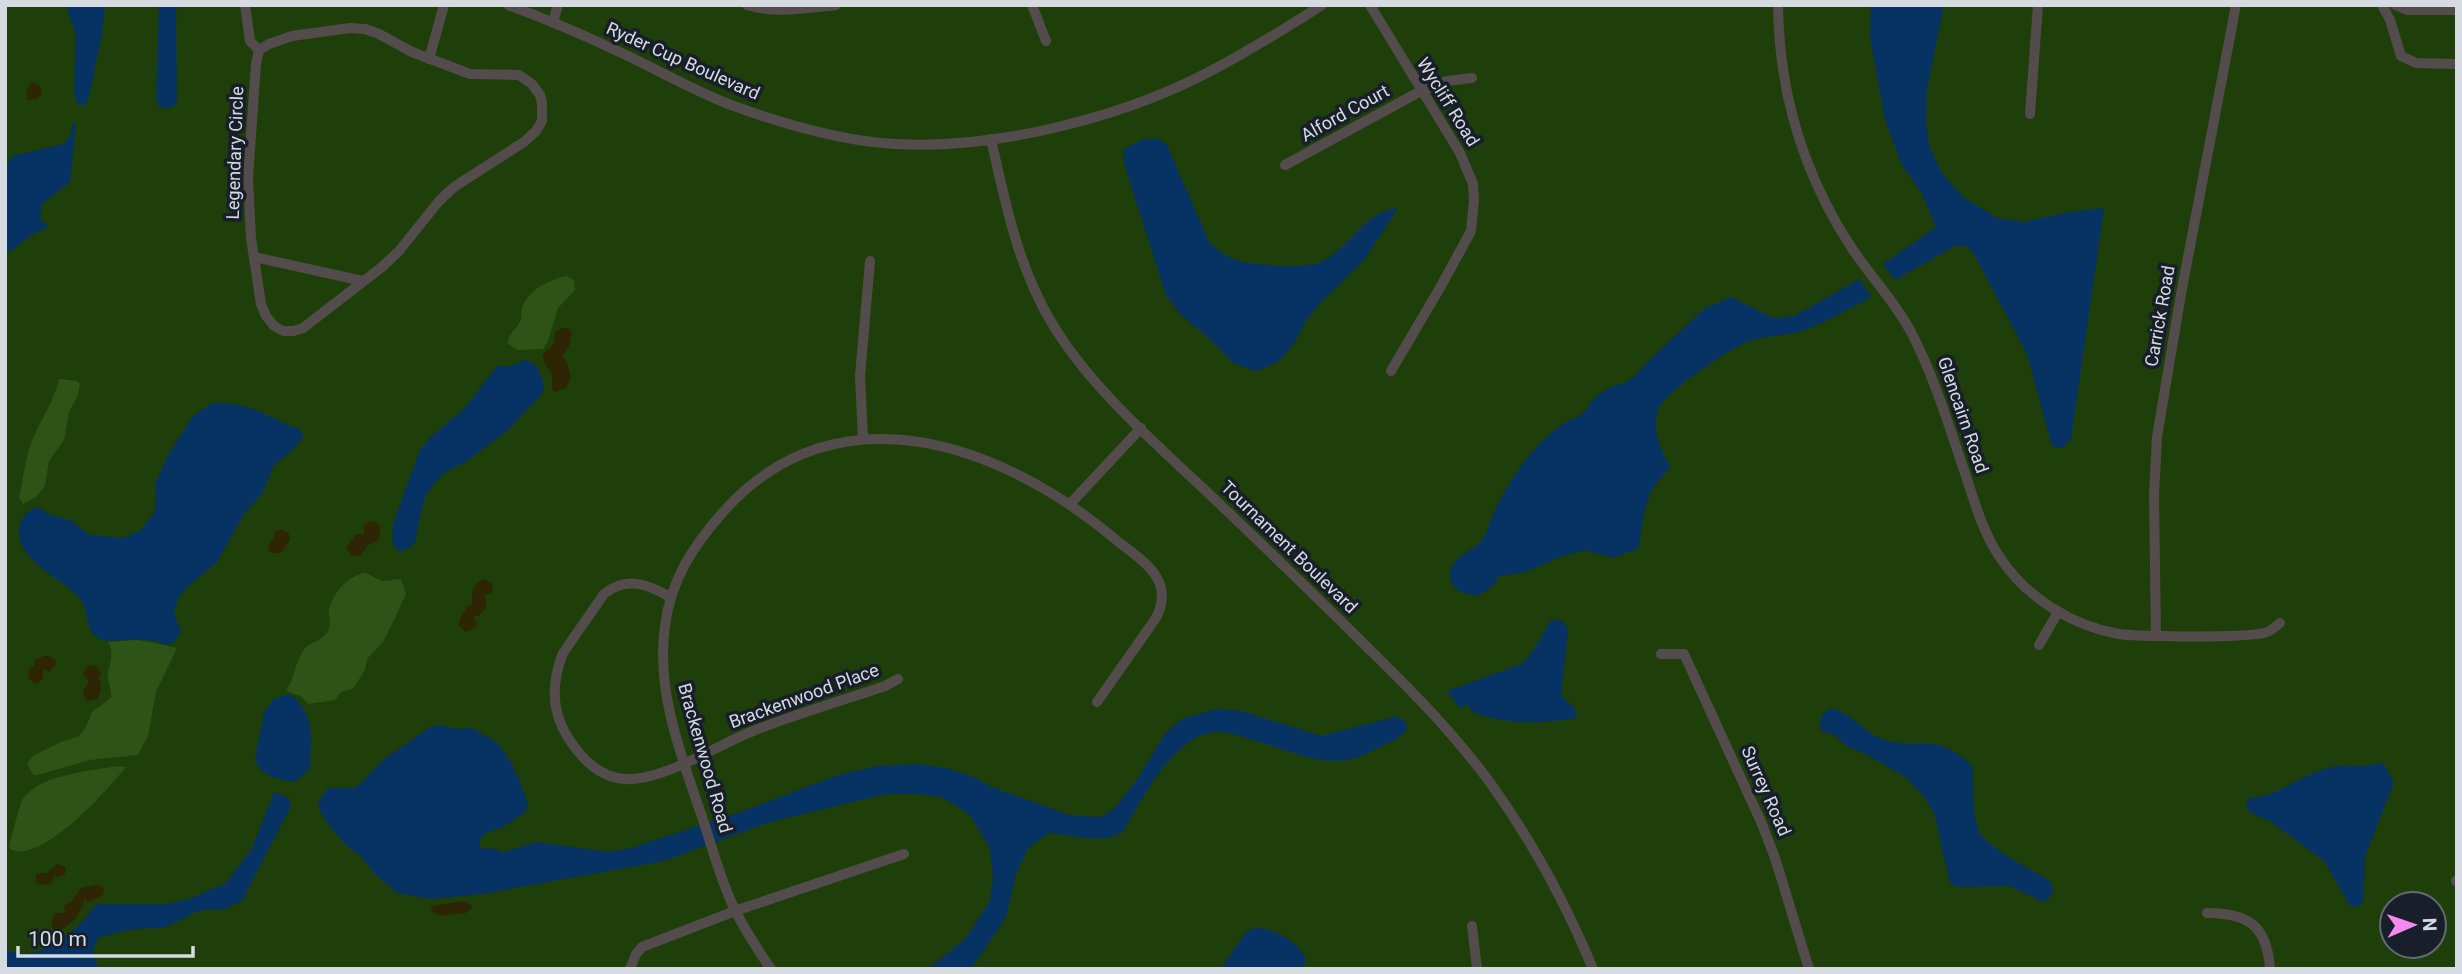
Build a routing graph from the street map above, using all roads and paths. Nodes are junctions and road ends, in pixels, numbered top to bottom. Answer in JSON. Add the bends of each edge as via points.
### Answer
{"nodes":[{"id":1,"x":245,"y":5,"type":"edge"},
{"id":2,"x":444,"y":5,"type":"edge"},
{"id":3,"x":508,"y":5,"type":"edge"},
{"id":4,"x":558,"y":5,"type":"edge"},
{"id":5,"x":747,"y":5,"type":"edge"},
{"id":6,"x":836,"y":5,"type":"edge"},
{"id":7,"x":1032,"y":5,"type":"edge"},
{"id":8,"x":1322,"y":5,"type":"edge"},
{"id":9,"x":1370,"y":5,"type":"edge"},
{"id":10,"x":1777,"y":5,"type":"edge"},
{"id":11,"x":2038,"y":5,"type":"edge"},
{"id":12,"x":2236,"y":5,"type":"edge"},
{"id":13,"x":2382,"y":5,"type":"edge"},
{"id":14,"x":2395,"y":5,"type":"edge"},
{"id":15,"x":2426,"y":8,"type":"edge"},
{"id":16,"x":2457,"y":10,"type":"edge"},
{"id":17,"x":553,"y":22,"type":"junction"},
{"id":18,"x":1046,"y":41,"type":"dead end"},
{"id":19,"x":259,"y":50,"type":"junction"},
{"id":20,"x":429,"y":59,"type":"junction"},
{"id":21,"x":2457,"y":64,"type":"edge"},
{"id":22,"x":1472,"y":78,"type":"dead end"},
{"id":23,"x":1421,"y":91,"type":"junction"},
{"id":24,"x":2030,"y":114,"type":"dead end"},
{"id":25,"x":991,"y":139,"type":"junction"},
{"id":26,"x":1285,"y":165,"type":"dead end"},
{"id":27,"x":254,"y":257,"type":"junction"},
{"id":28,"x":870,"y":261,"type":"dead end"},
{"id":29,"x":363,"y":281,"type":"junction"},
{"id":30,"x":1391,"y":371,"type":"dead end"},
{"id":31,"x":1141,"y":428,"type":"junction"},
{"id":32,"x":863,"y":439,"type":"junction"},
{"id":33,"x":1070,"y":504,"type":"junction"},
{"id":34,"x":670,"y":597,"type":"junction"},
{"id":35,"x":2058,"y":612,"type":"junction"},
{"id":36,"x":2280,"y":623,"type":"dead end"},
{"id":37,"x":2157,"y":636,"type":"junction"},
{"id":38,"x":2039,"y":645,"type":"dead end"},
{"id":39,"x":1661,"y":654,"type":"dead end"},
{"id":40,"x":898,"y":679,"type":"dead end"},
{"id":41,"x":1097,"y":702,"type":"dead end"},
{"id":42,"x":684,"y":762,"type":"junction"},
{"id":43,"x":904,"y":854,"type":"dead end"},
{"id":44,"x":735,"y":911,"type":"junction"},
{"id":45,"x":2207,"y":913,"type":"dead end"},
{"id":46,"x":1472,"y":926,"type":"dead end"},
{"id":47,"x":630,"y":969,"type":"edge"},
{"id":48,"x":771,"y":969,"type":"edge"},
{"id":49,"x":1477,"y":969,"type":"edge"},
{"id":50,"x":1593,"y":969,"type":"edge"},
{"id":51,"x":1809,"y":969,"type":"edge"},
{"id":52,"x":2270,"y":969,"type":"edge"}],
"edges":[{"from":1,"to":19,"type":"street","name":"Legendary Circle","via":[[250,41]]},
{"from":2,"to":20,"type":"street"},
{"from":3,"to":17,"type":"street","name":"Ryder Cup Boulevard"},
{"from":4,"to":17,"type":"street"},
{"from":5,"to":6,"type":"street","via":[[788,10]]},
{"from":7,"to":18,"type":"street"},
{"from":8,"to":25,"type":"street","name":"Ryder Cup Boulevard","via":[[1255,47],[1164,93],[1079,121]]},
{"from":9,"to":23,"type":"street","name":"Wycliff Road"},
{"from":10,"to":35,"type":"street","name":"Glencairn Road","via":[[1787,97],[1811,175],[1838,226],[1893,303],[1926,361],[1972,495],[1999,557],[2029,590]]},
{"from":11,"to":24,"type":"street"},
{"from":12,"to":37,"type":"street","name":"Carrick Road","via":[[2157,437]]},
{"from":13,"to":21,"type":"street","via":[[2401,56],[2416,63]]},
{"from":14,"to":15,"type":"street","via":[[2407,10]]},
{"from":15,"to":16,"type":"street"},
{"from":17,"to":25,"type":"street","name":"Ryder Cup Boulevard","via":[[728,104],[800,126],[894,144]]},
{"from":19,"to":20,"type":"street","name":"Legendary Circle","via":[[292,36],[349,28],[365,29]]},
{"from":19,"to":27,"type":"street","name":"Legendary Circle","via":[[248,178]]},
{"from":20,"to":29,"type":"street","name":"Legendary Circle","via":[[470,74],[519,75],[540,95],[542,121],[524,142],[454,187],[399,251]]},
{"from":22,"to":23,"type":"street","name":"Alford Court","via":[[1447,80]]},
{"from":23,"to":26,"type":"street","name":"Alford Court"},
{"from":23,"to":30,"type":"street","name":"Wycliff Road","via":[[1468,168],[1474,215],[1471,231]]},
{"from":25,"to":31,"type":"street","name":"Tournament Boulevard","via":[[1010,224],[1034,291],[1071,351]]},
{"from":27,"to":29,"type":"street"},
{"from":27,"to":29,"type":"street","name":"Legendary Circle","via":[[261,304],[274,326],[283,331],[303,328]]},
{"from":28,"to":32,"type":"street","via":[[860,376]]},
{"from":31,"to":33,"type":"street"},
{"from":31,"to":50,"type":"street","name":"Tournament Boulevard","via":[[1448,730],[1532,846]]},
{"from":32,"to":33,"type":"street","name":"Brackenwood Road","via":[[946,446],[974,455]]},
{"from":32,"to":34,"type":"street","name":"Brackenwood Road","via":[[795,457],[746,489],[701,539]]},
{"from":33,"to":41,"type":"street","name":"Brackenwood Road","via":[[1152,569],[1163,593],[1156,618]]},
{"from":34,"to":42,"type":"street","name":"Brackenwood Road","via":[[663,671]]},
{"from":34,"to":42,"type":"street","name":"Brackenwood Place","via":[[636,583],[618,585],[604,594],[563,653],[555,701],[559,721],[573,745],[607,775],[639,779]]},
{"from":35,"to":37,"type":"street","name":"Glencairn Road","via":[[2116,633]]},
{"from":35,"to":38,"type":"street"},
{"from":36,"to":37,"type":"street","name":"Glencairn Road","via":[[2266,633]]},
{"from":39,"to":51,"type":"street","name":"Surrey Road","via":[[1684,654],[1712,711],[1775,858]]},
{"from":40,"to":42,"type":"street","name":"Brackenwood Place","via":[[753,731]]},
{"from":42,"to":44,"type":"street","name":"Brackenwood Road"},
{"from":43,"to":44,"type":"street"},
{"from":44,"to":47,"type":"street","via":[[642,947]]},
{"from":44,"to":48,"type":"street","name":"Brackenwood Road"},
{"from":45,"to":52,"type":"street","via":[[2241,917],[2255,926],[2266,942]]},
{"from":46,"to":49,"type":"street"}]}
